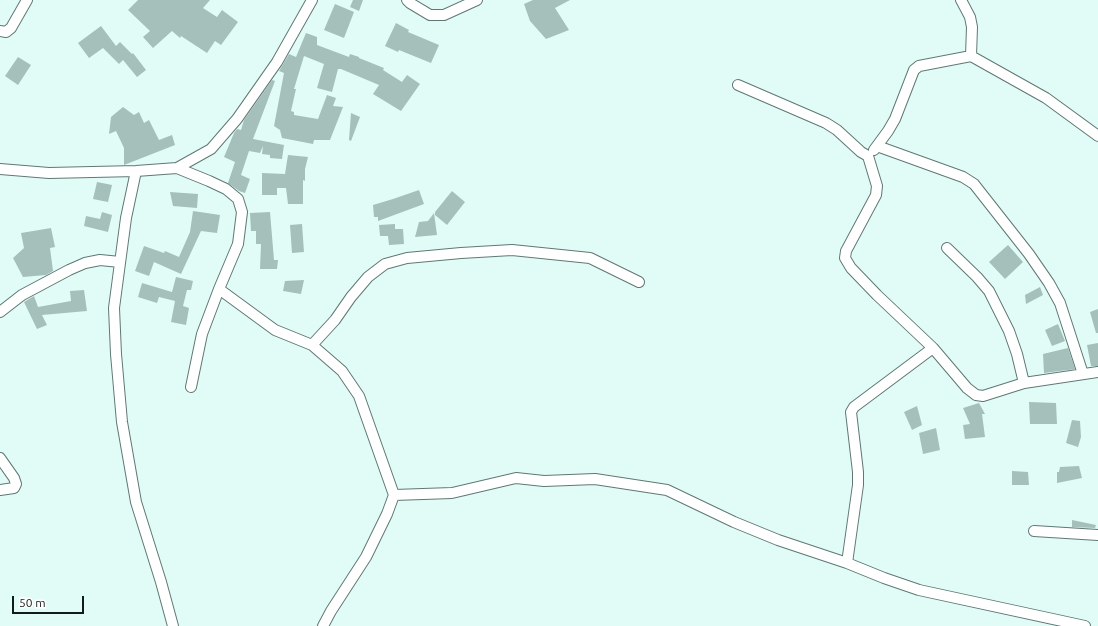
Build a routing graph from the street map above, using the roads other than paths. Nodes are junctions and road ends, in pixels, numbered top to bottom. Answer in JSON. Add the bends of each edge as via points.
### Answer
{"nodes":[{"id":1,"x":28,"y":0,"type":"edge"},
{"id":2,"x":312,"y":0,"type":"edge"},
{"id":3,"x":407,"y":0,"type":"edge"},
{"id":4,"x":477,"y":0,"type":"edge"},
{"id":5,"x":962,"y":0,"type":"edge"},
{"id":6,"x":0,"y":32,"type":"edge"},
{"id":7,"x":971,"y":56,"type":"junction"},
{"id":8,"x":738,"y":85,"type":"dead end"},
{"id":9,"x":1098,"y":136,"type":"edge"},
{"id":10,"x":877,"y":146,"type":"junction"},
{"id":11,"x":868,"y":156,"type":"junction"},
{"id":12,"x":177,"y":168,"type":"junction"},
{"id":13,"x":0,"y":169,"type":"edge"},
{"id":14,"x":136,"y":172,"type":"junction"},
{"id":15,"x":947,"y":248,"type":"dead end"},
{"id":16,"x":120,"y":262,"type":"junction"},
{"id":17,"x":639,"y":282,"type":"dead end"},
{"id":18,"x":219,"y":289,"type":"junction"},
{"id":19,"x":0,"y":312,"type":"edge"},
{"id":20,"x":312,"y":345,"type":"junction"},
{"id":21,"x":933,"y":348,"type":"junction"},
{"id":22,"x":1098,"y":372,"type":"edge"},
{"id":23,"x":1083,"y":374,"type":"junction"},
{"id":24,"x":1024,"y":383,"type":"junction"},
{"id":25,"x":191,"y":387,"type":"dead end"},
{"id":26,"x":0,"y":458,"type":"edge"},
{"id":27,"x":0,"y":490,"type":"edge"},
{"id":28,"x":394,"y":495,"type":"junction"},
{"id":29,"x":1034,"y":531,"type":"dead end"},
{"id":30,"x":1098,"y":535,"type":"edge"},
{"id":31,"x":847,"y":563,"type":"junction"},
{"id":32,"x":172,"y":626,"type":"edge"},
{"id":33,"x":323,"y":626,"type":"edge"},
{"id":34,"x":1085,"y":626,"type":"edge"}],
"edges":[{"from":1,"to":6,"type":"street","via":[[11,28],[6,32]]},
{"from":2,"to":12,"type":"street","via":[[277,62],[237,120],[211,149]]},
{"from":3,"to":4,"type":"street","via":[[430,15],[444,15]]},
{"from":5,"to":7,"type":"street","via":[[972,26]]},
{"from":7,"to":9,"type":"street","via":[[1046,98]]},
{"from":7,"to":10,"type":"street","via":[[919,66],[914,70],[895,119]]},
{"from":8,"to":11,"type":"street","via":[[826,123]]},
{"from":10,"to":11,"type":"street"},
{"from":10,"to":23,"type":"street","via":[[963,177],[974,184],[1029,254],[1056,296]]},
{"from":11,"to":21,"type":"street","via":[[877,186],[876,195],[846,251],[845,258],[851,268]]},
{"from":12,"to":14,"type":"street"},
{"from":12,"to":18,"type":"street","via":[[226,189],[238,199],[242,212],[238,244]]},
{"from":13,"to":14,"type":"street","via":[[49,173]]},
{"from":14,"to":16,"type":"street"},
{"from":15,"to":24,"type":"street","via":[[989,291],[1009,331]]},
{"from":16,"to":19,"type":"street","via":[[100,260],[85,263],[22,295]]},
{"from":16,"to":32,"type":"street","via":[[114,308],[122,422],[136,502]]},
{"from":17,"to":20,"type":"street","via":[[590,258],[512,250],[407,258],[385,264],[368,277]]},
{"from":18,"to":20,"type":"street","via":[[275,330]]},
{"from":18,"to":25,"type":"street","via":[[202,334]]},
{"from":20,"to":28,"type":"street","via":[[342,371],[359,396]]},
{"from":21,"to":24,"type":"street","via":[[976,395],[983,396]]},
{"from":21,"to":31,"type":"street","via":[[850,412],[858,485]]},
{"from":22,"to":23,"type":"street"},
{"from":23,"to":24,"type":"street"},
{"from":26,"to":27,"type":"street","via":[[16,484],[14,488]]},
{"from":28,"to":31,"type":"street","via":[[452,493],[516,478],[544,481],[594,479],[667,490],[778,540]]},
{"from":28,"to":33,"type":"street","via":[[366,557]]},
{"from":29,"to":30,"type":"street"},
{"from":31,"to":34,"type":"street","via":[[919,590]]}]}
